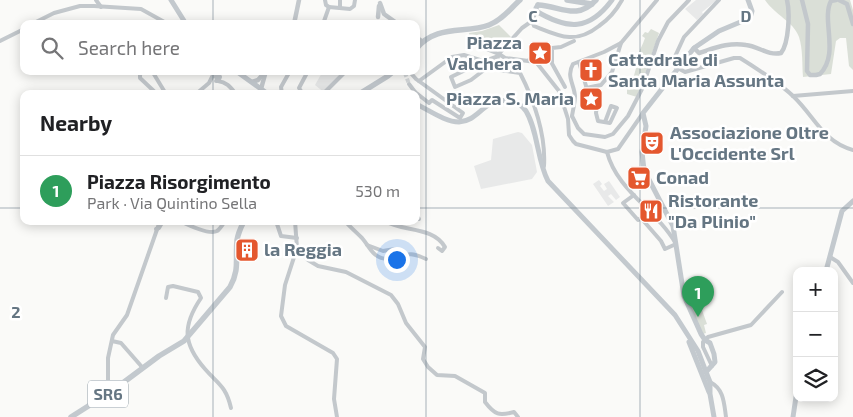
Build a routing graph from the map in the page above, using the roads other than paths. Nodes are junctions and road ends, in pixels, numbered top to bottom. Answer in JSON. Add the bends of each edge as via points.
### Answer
{"nodes":[{"id":1,"x":96,"y":0,"type":"edge"},
{"id":2,"x":171,"y":0,"type":"edge"},
{"id":3,"x":299,"y":0,"type":"edge"},
{"id":4,"x":325,"y":0,"type":"edge"},
{"id":5,"x":340,"y":0,"type":"edge"},
{"id":6,"x":355,"y":0,"type":"edge"},
{"id":7,"x":520,"y":0,"type":"edge"},
{"id":8,"x":567,"y":0,"type":"edge"},
{"id":9,"x":612,"y":0,"type":"edge"},
{"id":10,"x":622,"y":0,"type":"edge"},
{"id":11,"x":689,"y":0,"type":"edge"},
{"id":12,"x":719,"y":0,"type":"edge"},
{"id":13,"x":748,"y":0,"type":"edge"},
{"id":14,"x":787,"y":0,"type":"edge"},
{"id":15,"x":802,"y":0,"type":"edge"},
{"id":16,"x":838,"y":0,"type":"edge"},
{"id":17,"x":380,"y":1,"type":"edge"},
{"id":18,"x":656,"y":1,"type":"edge"},
{"id":19,"x":594,"y":2,"type":"edge"},
{"id":20,"x":101,"y":7,"type":"junction"},
{"id":21,"x":329,"y":7,"type":"junction"},
{"id":22,"x":340,"y":8,"type":"junction"},
{"id":23,"x":537,"y":8,"type":"junction"},
{"id":24,"x":378,"y":17,"type":"dead end"},
{"id":25,"x":40,"y":20,"type":"edge"},
{"id":26,"x":161,"y":20,"type":"edge"},
{"id":27,"x":184,"y":20,"type":"edge"},
{"id":28,"x":295,"y":20,"type":"edge"},
{"id":29,"x":324,"y":20,"type":"edge"},
{"id":30,"x":392,"y":20,"type":"edge"},
{"id":31,"x":532,"y":21,"type":"junction"},
{"id":32,"x":853,"y":24,"type":"edge"},
{"id":33,"x":20,"y":31,"type":"edge"},
{"id":34,"x":420,"y":40,"type":"edge"},
{"id":35,"x":0,"y":41,"type":"edge"},
{"id":36,"x":574,"y":41,"type":"dead end"},
{"id":37,"x":423,"y":42,"type":"junction"},
{"id":38,"x":468,"y":42,"type":"dead end"},
{"id":39,"x":621,"y":42,"type":"junction"},
{"id":40,"x":420,"y":45,"type":"edge"},
{"id":41,"x":694,"y":48,"type":"junction"},
{"id":42,"x":499,"y":54,"type":"junction"},
{"id":43,"x":529,"y":60,"type":"junction"},
{"id":44,"x":483,"y":61,"type":"junction"},
{"id":45,"x":552,"y":62,"type":"junction"},
{"id":46,"x":579,"y":62,"type":"junction"},
{"id":47,"x":497,"y":64,"type":"junction"},
{"id":48,"x":677,"y":69,"type":"junction"},
{"id":49,"x":140,"y":75,"type":"edge"},
{"id":50,"x":154,"y":75,"type":"edge"},
{"id":51,"x":213,"y":75,"type":"edge"},
{"id":52,"x":216,"y":75,"type":"edge"},
{"id":53,"x":242,"y":75,"type":"edge"},
{"id":54,"x":262,"y":75,"type":"edge"},
{"id":55,"x":265,"y":75,"type":"edge"},
{"id":56,"x":288,"y":75,"type":"edge"},
{"id":57,"x":306,"y":75,"type":"edge"},
{"id":58,"x":342,"y":75,"type":"edge"},
{"id":59,"x":389,"y":75,"type":"edge"},
{"id":60,"x":414,"y":75,"type":"edge"},
{"id":61,"x":218,"y":81,"type":"junction"},
{"id":62,"x":419,"y":81,"type":"junction"},
{"id":63,"x":252,"y":82,"type":"junction"},
{"id":64,"x":209,"y":83,"type":"junction"},
{"id":65,"x":409,"y":84,"type":"tunnel mouth"},
{"id":66,"x":596,"y":86,"type":"junction"},
{"id":67,"x":565,"y":87,"type":"dead end"},
{"id":68,"x":586,"y":88,"type":"junction"},
{"id":69,"x":261,"y":89,"type":"joint"},
{"id":70,"x":153,"y":90,"type":"edge"},
{"id":71,"x":164,"y":90,"type":"edge"},
{"id":72,"x":201,"y":90,"type":"edge"},
{"id":73,"x":232,"y":90,"type":"edge"},
{"id":74,"x":281,"y":90,"type":"edge"},
{"id":75,"x":300,"y":90,"type":"edge"},
{"id":76,"x":327,"y":90,"type":"edge"},
{"id":77,"x":365,"y":90,"type":"edge"},
{"id":78,"x":414,"y":90,"type":"edge"},
{"id":79,"x":853,"y":91,"type":"edge"},
{"id":80,"x":420,"y":96,"type":"edge"},
{"id":81,"x":793,"y":96,"type":"junction"},
{"id":82,"x":593,"y":102,"type":"junction"},
{"id":83,"x":420,"y":106,"type":"edge"},
{"id":84,"x":643,"y":113,"type":"junction"},
{"id":85,"x":570,"y":118,"type":"junction"},
{"id":86,"x":605,"y":122,"type":"dead end"},
{"id":87,"x":853,"y":150,"type":"edge"},
{"id":88,"x":607,"y":152,"type":"junction"},
{"id":89,"x":542,"y":170,"type":"junction"},
{"id":90,"x":634,"y":195,"type":"junction"},
{"id":91,"x":853,"y":201,"type":"edge"},
{"id":92,"x":649,"y":211,"type":"junction"},
{"id":93,"x":641,"y":218,"type":"junction"},
{"id":94,"x":158,"y":225,"type":"edge"},
{"id":95,"x":190,"y":225,"type":"edge"},
{"id":96,"x":222,"y":225,"type":"edge"},
{"id":97,"x":243,"y":225,"type":"edge"},
{"id":98,"x":277,"y":225,"type":"edge"},
{"id":99,"x":295,"y":225,"type":"edge"},
{"id":100,"x":349,"y":225,"type":"edge"},
{"id":101,"x":395,"y":225,"type":"edge"},
{"id":102,"x":297,"y":238,"type":"junction"},
{"id":103,"x":676,"y":244,"type":"junction"},
{"id":104,"x":367,"y":245,"type":"junction"},
{"id":105,"x":297,"y":248,"type":"junction"},
{"id":106,"x":395,"y":248,"type":"dead end"},
{"id":107,"x":438,"y":248,"type":"dead end"},
{"id":108,"x":830,"y":257,"type":"junction"},
{"id":109,"x":426,"y":259,"type":"dead end"},
{"id":110,"x":827,"y":267,"type":"edge"},
{"id":111,"x":853,"y":283,"type":"edge"},
{"id":112,"x":782,"y":292,"type":"dead end"},
{"id":113,"x":166,"y":298,"type":"dead end"},
{"id":114,"x":686,"y":332,"type":"junction"},
{"id":115,"x":187,"y":339,"type":"junction"},
{"id":116,"x":705,"y":340,"type":"junction"},
{"id":117,"x":112,"y":341,"type":"junction"},
{"id":118,"x":142,"y":367,"type":"junction"},
{"id":119,"x":706,"y":372,"type":"junction"},
{"id":120,"x":710,"y":382,"type":"junction"},
{"id":121,"x":112,"y":391,"type":"junction"},
{"id":122,"x":710,"y":394,"type":"junction"},
{"id":123,"x":795,"y":402,"type":"edge"},
{"id":124,"x":231,"y":408,"type":"dead end"},
{"id":125,"x":71,"y":417,"type":"edge"},
{"id":126,"x":336,"y":417,"type":"edge"},
{"id":127,"x":518,"y":417,"type":"edge"},
{"id":128,"x":714,"y":417,"type":"edge"},
{"id":129,"x":726,"y":417,"type":"edge"},
{"id":130,"x":793,"y":417,"type":"edge"}],
"edges":[{"from":1,"to":20,"type":"street"},
{"from":2,"to":27,"type":"main road"},
{"from":3,"to":28,"type":"street"},
{"from":4,"to":21,"type":"street"},
{"from":5,"to":22,"type":"street"},
{"from":6,"to":22,"type":"street","via":[[350,9]]},
{"from":7,"to":37,"type":"main road","via":[[488,25],[447,31]]},
{"from":8,"to":19,"type":"main road"},
{"from":9,"to":23,"type":"main road","via":[[592,20],[578,25],[563,24]]},
{"from":10,"to":31,"type":"street","via":[[614,14],[585,36],[562,36],[534,26]]},
{"from":11,"to":85,"type":"street","via":[[668,22],[642,89],[628,116],[613,134],[606,137],[584,134]]},
{"from":12,"to":48,"type":"street","via":[[684,37],[672,63]]},
{"from":13,"to":41,"type":"main road","via":[[752,10],[750,18],[718,31]]},
{"from":14,"to":41,"type":"street","via":[[786,40],[781,53],[773,54],[735,44],[699,53]]},
{"from":15,"to":16,"type":"street","via":[[808,24],[807,71],[813,76],[820,74],[827,62],[829,8],[831,1]]},
{"from":16,"to":32,"type":"street","via":[[847,4]]},
{"from":17,"to":24,"type":"street"},
{"from":17,"to":30,"type":"street","via":[[384,14]]},
{"from":18,"to":39,"type":"street"},
{"from":19,"to":23,"type":"main road","via":[[579,11]]},
{"from":20,"to":25,"type":"street","via":[[80,6]]},
{"from":20,"to":26,"type":"street","via":[[141,9]]},
{"from":21,"to":22,"type":"street"},
{"from":21,"to":29,"type":"street"},
{"from":23,"to":31,"type":"street"},
{"from":31,"to":42,"type":"street"},
{"from":33,"to":35,"type":"street"},
{"from":34,"to":37,"type":"street"},
{"from":36,"to":45,"type":"street","via":[[552,48]]},
{"from":37,"to":40,"type":"main road"},
{"from":38,"to":42,"type":"street"},
{"from":39,"to":46,"type":"street"},
{"from":39,"to":66,"type":"street","via":[[612,72],[601,85]]},
{"from":41,"to":48,"type":"main road"},
{"from":42,"to":43,"type":"street","via":[[505,58]]},
{"from":42,"to":44,"type":"street"},
{"from":42,"to":47,"type":"street"},
{"from":43,"to":45,"type":"street","via":[[535,51],[540,53],[547,49]]},
{"from":43,"to":85,"type":"street","via":[[540,65],[556,85]]},
{"from":44,"to":47,"type":"street","via":[[451,77],[455,86]]},
{"from":44,"to":62,"type":"street","via":[[464,55],[452,57]]},
{"from":45,"to":67,"type":"street"},
{"from":46,"to":68,"type":"street"},
{"from":46,"to":85,"type":"street","via":[[573,64],[570,72],[575,95]]},
{"from":47,"to":89,"type":"street","via":[[499,70],[520,73],[530,93],[541,134]]},
{"from":48,"to":81,"type":"street","via":[[685,72],[740,58]]},
{"from":48,"to":84,"type":"main road"},
{"from":49,"to":70,"type":"street"},
{"from":50,"to":71,"type":"street"},
{"from":51,"to":64,"type":"street"},
{"from":52,"to":61,"type":"street"},
{"from":53,"to":63,"type":"main road"},
{"from":54,"to":63,"type":"street"},
{"from":55,"to":69,"type":"street"},
{"from":56,"to":74,"type":"street"},
{"from":57,"to":75,"type":"street"},
{"from":58,"to":76,"type":"street"},
{"from":59,"to":77,"type":"main road"},
{"from":60,"to":62,"type":"street"},
{"from":61,"to":64,"type":"street"},
{"from":61,"to":73,"type":"street"},
{"from":62,"to":80,"type":"street","via":[[463,113],[460,118]]},
{"from":63,"to":69,"type":"main road"},
{"from":64,"to":72,"type":"street"},
{"from":65,"to":78,"type":"street"},
{"from":66,"to":68,"type":"street"},
{"from":66,"to":82,"type":"street"},
{"from":68,"to":82,"type":"street"},
{"from":79,"to":81,"type":"street"},
{"from":81,"to":87,"type":"street","via":[[826,135],[842,147]]},
{"from":82,"to":86,"type":"street","via":[[597,105],[597,120]]},
{"from":83,"to":89,"type":"main road","via":[[458,122],[467,120],[491,103],[507,101],[521,105],[532,126]]},
{"from":84,"to":88,"type":"street","via":[[621,146]]},
{"from":84,"to":103,"type":"main road","via":[[646,126],[642,164],[673,226]]},
{"from":85,"to":88,"type":"street","via":[[569,135],[574,143]]},
{"from":88,"to":90,"type":"street","via":[[611,164]]},
{"from":89,"to":114,"type":"main road","via":[[556,190],[675,315]]},
{"from":90,"to":92,"type":"street"},
{"from":90,"to":93,"type":"street","via":[[623,203],[638,220]]},
{"from":91,"to":108,"type":"main road","via":[[842,211]]},
{"from":92,"to":93,"type":"street"},
{"from":92,"to":103,"type":"street"},
{"from":93,"to":103,"type":"street","via":[[665,249]]},
{"from":94,"to":117,"type":"street","via":[[126,315]]},
{"from":95,"to":96,"type":"street","via":[[213,232]]},
{"from":97,"to":115,"type":"main road","via":[[237,241],[238,264],[234,280]]},
{"from":98,"to":102,"type":"street","via":[[281,236]]},
{"from":99,"to":102,"type":"street"},
{"from":100,"to":104,"type":"street"},
{"from":101,"to":107,"type":"street","via":[[431,235],[445,247],[442,251]]},
{"from":102,"to":105,"type":"street"},
{"from":103,"to":116,"type":"main road","via":[[684,296]]},
{"from":104,"to":106,"type":"street","via":[[383,251]]},
{"from":104,"to":109,"type":"street","via":[[371,252],[382,258],[409,253]]},
{"from":105,"to":126,"type":"street","via":[[285,285],[280,316],[286,326],[333,353],[337,360]]},
{"from":105,"to":127,"type":"street","via":[[318,266],[346,272],[391,295],[406,323],[425,347],[423,359],[428,367],[437,374],[455,376],[485,393],[485,402],[495,412],[502,415],[514,412]]},
{"from":108,"to":110,"type":"main road"},
{"from":108,"to":111,"type":"street","via":[[838,262]]},
{"from":112,"to":116,"type":"street","via":[[751,325]]},
{"from":113,"to":115,"type":"street","via":[[168,287],[173,286],[200,295]]},
{"from":114,"to":119,"type":"main road"},
{"from":114,"to":122,"type":"main road"},
{"from":115,"to":118,"type":"main road"},
{"from":115,"to":124,"type":"street","via":[[204,368],[223,387]]},
{"from":116,"to":119,"type":"main road","via":[[710,343],[715,362]]},
{"from":117,"to":118,"type":"street","via":[[121,343]]},
{"from":117,"to":121,"type":"street","via":[[108,381]]},
{"from":118,"to":121,"type":"main road","number":"SR6"},
{"from":119,"to":120,"type":"main road"},
{"from":120,"to":122,"type":"main road"},
{"from":120,"to":129,"type":"street","via":[[720,390]]},
{"from":121,"to":125,"type":"main road","number":"SR6"},
{"from":122,"to":128,"type":"main road"},
{"from":123,"to":130,"type":"main road"}]}
